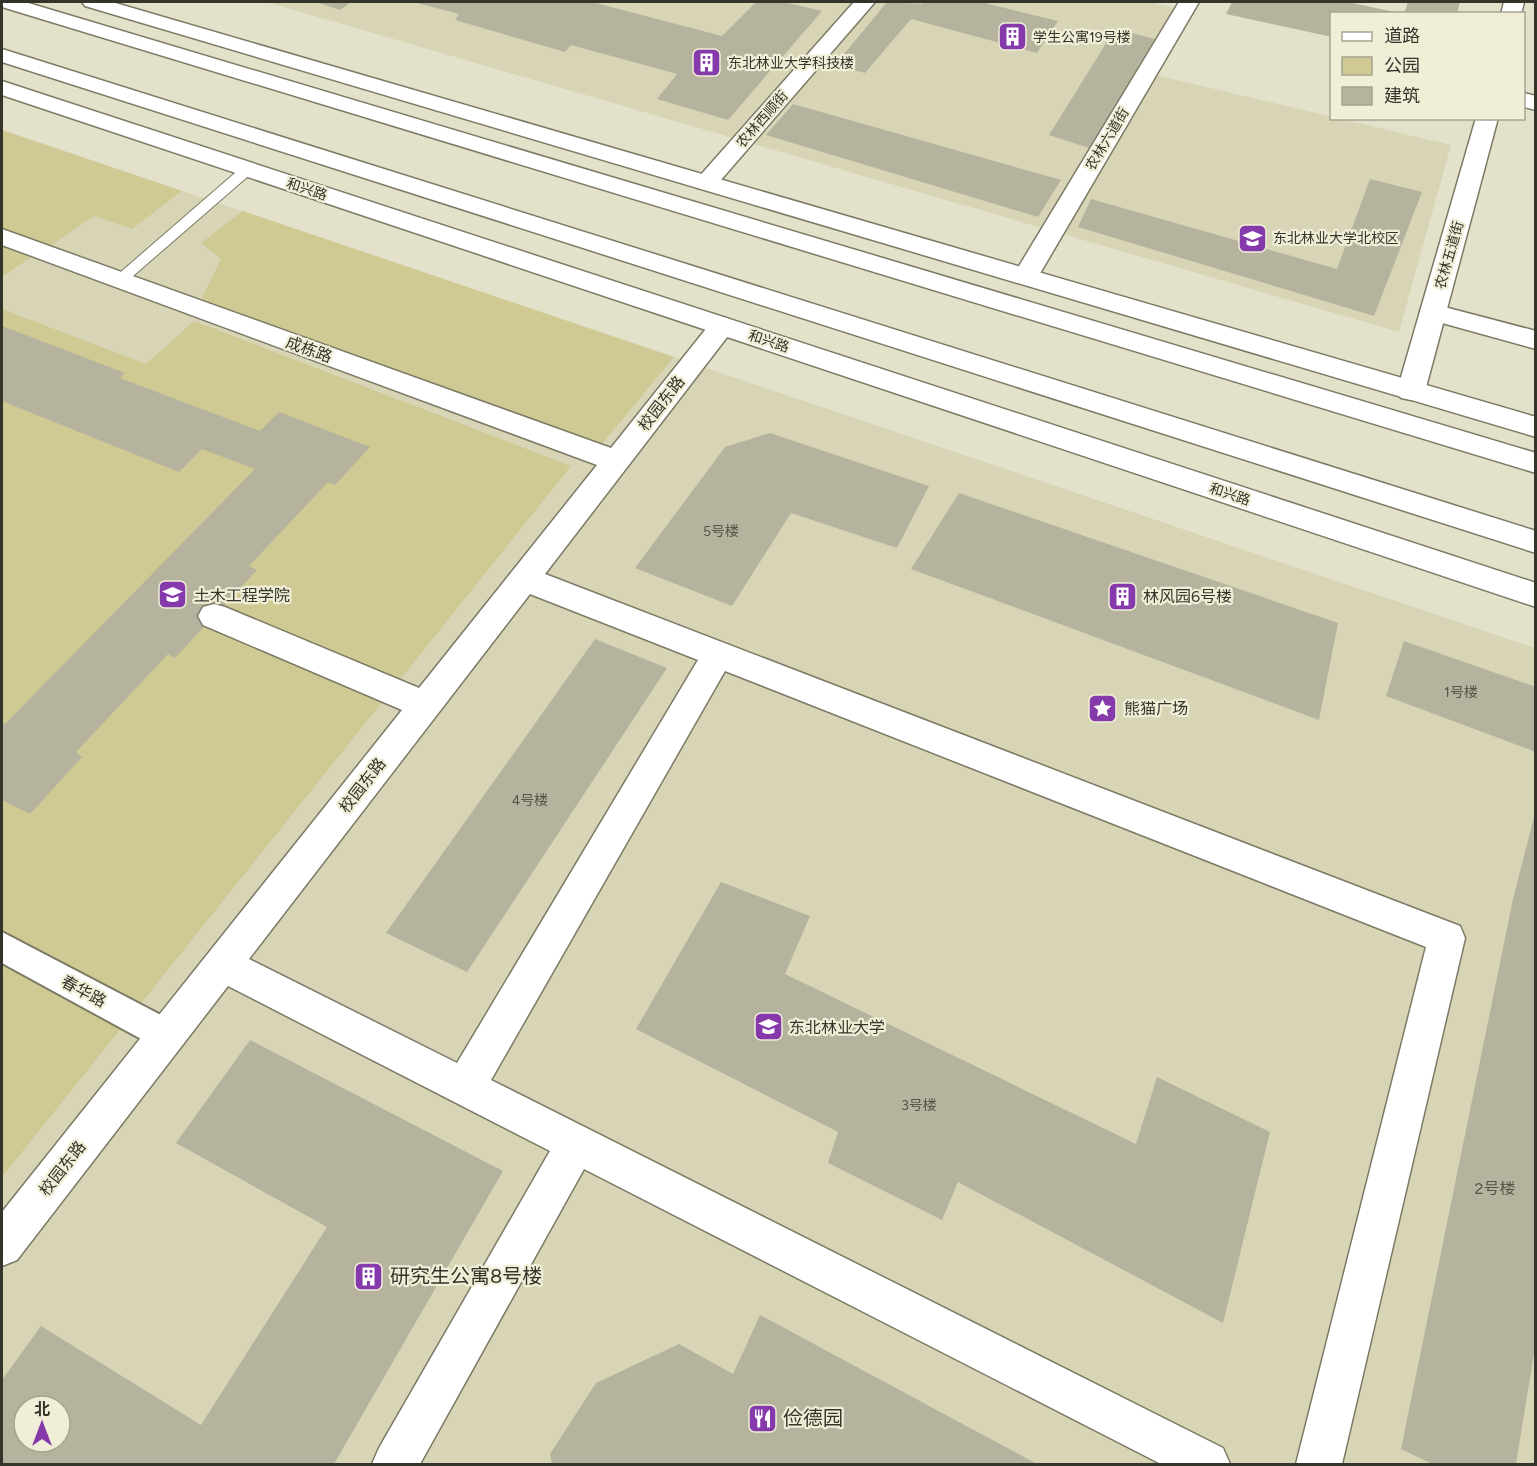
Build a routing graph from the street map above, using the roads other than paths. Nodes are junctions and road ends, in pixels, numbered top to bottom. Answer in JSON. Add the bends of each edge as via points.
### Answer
{"nodes":[{"id":1,"x":5,"y":2,"type":"edge"},
{"id":2,"x":92,"y":2,"type":"edge"},
{"id":3,"x":865,"y":2,"type":"edge"},
{"id":4,"x":1189,"y":2,"type":"edge"},
{"id":5,"x":2,"y":55,"type":"edge"},
{"id":6,"x":2,"y":88,"type":"edge"},
{"id":7,"x":1486,"y":120,"type":"edge"},
{"id":8,"x":248,"y":169,"type":"junction"},
{"id":9,"x":706,"y":183,"type":"junction"},
{"id":10,"x":2,"y":237,"type":"edge"},
{"id":11,"x":1026,"y":276,"type":"junction"},
{"id":12,"x":120,"y":280,"type":"junction"},
{"id":13,"x":1433,"y":312,"type":"junction"},
{"id":14,"x":722,"y":326,"type":"junction"},
{"id":15,"x":1536,"y":340,"type":"edge"},
{"id":16,"x":1411,"y":391,"type":"junction"},
{"id":17,"x":1536,"y":427,"type":"edge"},
{"id":18,"x":616,"y":461,"type":"junction"},
{"id":19,"x":1536,"y":463,"type":"edge"},
{"id":20,"x":1536,"y":542,"type":"edge"},
{"id":21,"x":524,"y":579,"type":"junction"},
{"id":22,"x":1536,"y":595,"type":"edge"},
{"id":23,"x":214,"y":616,"type":"dead end"},
{"id":24,"x":718,"y":654,"type":"junction"},
{"id":25,"x":425,"y":705,"type":"junction"},
{"id":26,"x":2,"y":948,"type":"edge"},
{"id":27,"x":222,"y":964,"type":"junction"},
{"id":28,"x":166,"y":1035,"type":"junction"},
{"id":29,"x":465,"y":1087,"type":"junction"},
{"id":30,"x":576,"y":1144,"type":"junction"},
{"id":31,"x":2,"y":1245,"type":"edge"},
{"id":32,"x":395,"y":1464,"type":"edge"},
{"id":33,"x":1207,"y":1464,"type":"edge"},
{"id":34,"x":1319,"y":1464,"type":"edge"}],
"edges":[{"from":1,"to":19,"type":"main road"},
{"from":2,"to":9,"type":"main road"},
{"from":3,"to":9,"type":"main road","name":"农林西顺街"},
{"from":4,"to":11,"type":"main road","name":"农林六道街"},
{"from":5,"to":20,"type":"main road"},
{"from":6,"to":8,"type":"main road","name":"和兴路"},
{"from":7,"to":13,"type":"main road","name":"农林五道街"},
{"from":8,"to":12,"type":"lane"},
{"from":8,"to":14,"type":"main road","name":"和兴路"},
{"from":9,"to":11,"type":"main road"},
{"from":10,"to":12,"type":"main road","name":"成栋路"},
{"from":11,"to":16,"type":"main road"},
{"from":12,"to":18,"type":"main road","name":"成栋路"},
{"from":13,"to":15,"type":"main road"},
{"from":13,"to":16,"type":"main road","name":"农林五道街"},
{"from":14,"to":18,"type":"main road","name":"校园东路"},
{"from":14,"to":22,"type":"main road","name":"和兴路"},
{"from":16,"to":17,"type":"main road"},
{"from":18,"to":21,"type":"main road","name":"校园东路"},
{"from":21,"to":24,"type":"main road"},
{"from":21,"to":25,"type":"main road","name":"校园东路"},
{"from":23,"to":25,"type":"main road"},
{"from":24,"to":29,"type":"main road"},
{"from":24,"to":34,"type":"main road","via":[[1447,938]]},
{"from":25,"to":27,"type":"main road","name":"校园东路"},
{"from":26,"to":28,"type":"street","name":"春华路"},
{"from":27,"to":28,"type":"main road","name":"校园东路"},
{"from":27,"to":29,"type":"main road"},
{"from":28,"to":31,"type":"main road","name":"校园东路"},
{"from":29,"to":30,"type":"main road"},
{"from":30,"to":32,"type":"main road"},
{"from":30,"to":33,"type":"main road"}]}
